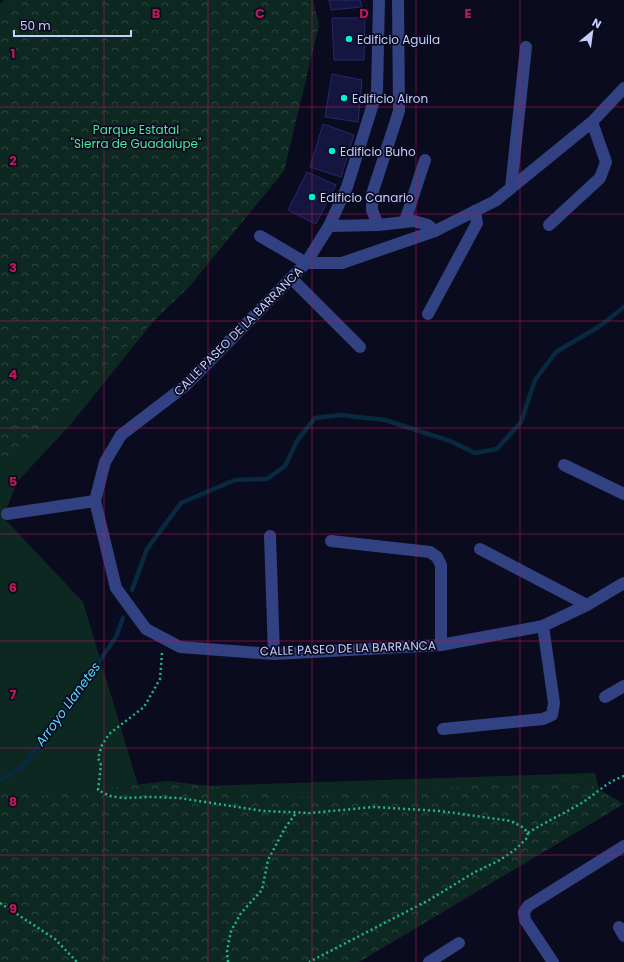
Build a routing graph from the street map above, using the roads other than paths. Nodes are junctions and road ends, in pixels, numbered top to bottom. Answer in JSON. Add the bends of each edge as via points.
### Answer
{"nodes":[{"id":1,"x":379,"y":0,"type":"edge"},
{"id":2,"x":398,"y":0,"type":"edge"},
{"id":3,"x":526,"y":47,"type":"dead end"},
{"id":4,"x":624,"y":88,"type":"edge"},
{"id":5,"x":592,"y":122,"type":"junction"},
{"id":6,"x":425,"y":160,"type":"dead end"},
{"id":7,"x":511,"y":188,"type":"junction"},
{"id":8,"x":475,"y":211,"type":"junction"},
{"id":9,"x":405,"y":221,"type":"junction"},
{"id":10,"x":378,"y":225,"type":"junction"},
{"id":11,"x":549,"y":225,"type":"dead end"},
{"id":12,"x":329,"y":226,"type":"junction"},
{"id":13,"x":435,"y":231,"type":"junction"},
{"id":14,"x":260,"y":236,"type":"dead end"},
{"id":15,"x":306,"y":263,"type":"junction"},
{"id":16,"x":291,"y":278,"type":"junction"},
{"id":17,"x":428,"y":314,"type":"dead end"},
{"id":18,"x":360,"y":347,"type":"dead end"},
{"id":19,"x":564,"y":465,"type":"dead end"},
{"id":20,"x":624,"y":494,"type":"edge"},
{"id":21,"x":95,"y":501,"type":"junction"},
{"id":22,"x":7,"y":514,"type":"dead end"},
{"id":23,"x":270,"y":536,"type":"dead end"},
{"id":24,"x":331,"y":541,"type":"dead end"},
{"id":25,"x":480,"y":549,"type":"dead end"},
{"id":26,"x":624,"y":583,"type":"edge"},
{"id":27,"x":587,"y":605,"type":"junction"},
{"id":28,"x":542,"y":626,"type":"junction"},
{"id":29,"x":440,"y":645,"type":"junction"},
{"id":30,"x":274,"y":654,"type":"junction"},
{"id":31,"x":624,"y":686,"type":"edge"},
{"id":32,"x":605,"y":697,"type":"dead end"},
{"id":33,"x":442,"y":729,"type":"dead end"},
{"id":34,"x":624,"y":846,"type":"edge"},
{"id":35,"x":459,"y":943,"type":"dead end"},
{"id":36,"x":429,"y":962,"type":"edge"},
{"id":37,"x":553,"y":962,"type":"edge"}],
"edges":[{"from":1,"to":12,"type":"street","name":"CALLE PASEO DE LA BARRANCA","via":[[377,91],[347,187]]},
{"from":2,"to":10,"type":"street","via":[[399,111],[372,194],[372,210]]},
{"from":3,"to":7,"type":"street"},
{"from":4,"to":5,"type":"street","name":"CALLE PASEO DE LA BARRANCA"},
{"from":5,"to":7,"type":"street","name":"CALLE PASEO DE LA BARRANCA"},
{"from":5,"to":11,"type":"street","via":[[606,162],[605,171]]},
{"from":6,"to":9,"type":"street"},
{"from":7,"to":8,"type":"street","name":"CALLE PASEO DE LA BARRANCA","via":[[495,201]]},
{"from":8,"to":13,"type":"street","name":"CALLE PASEO DE LA BARRANCA"},
{"from":8,"to":17,"type":"street","via":[[477,223]]},
{"from":9,"to":10,"type":"street"},
{"from":9,"to":13,"type":"street","via":[[422,222]]},
{"from":10,"to":12,"type":"street"},
{"from":12,"to":15,"type":"street","name":"CALLE PASEO DE LA BARRANCA"},
{"from":13,"to":15,"type":"street","name":"CALLE PASEO DE LA BARRANCA","via":[[342,263]]},
{"from":14,"to":15,"type":"street"},
{"from":15,"to":16,"type":"street","name":"CALLE PASEO DE LA BARRANCA"},
{"from":16,"to":18,"type":"street"},
{"from":16,"to":21,"type":"street","name":"CALLE PASEO DE LA BARRANCA","via":[[185,386],[121,436],[105,462]]},
{"from":19,"to":20,"type":"street"},
{"from":21,"to":22,"type":"street"},
{"from":21,"to":30,"type":"street","name":"CALLE PASEO DE LA BARRANCA","via":[[116,588],[146,629],[180,647]]},
{"from":23,"to":30,"type":"street"},
{"from":24,"to":29,"type":"street","via":[[430,552],[437,557],[441,565]]},
{"from":25,"to":27,"type":"street"},
{"from":26,"to":27,"type":"street","name":"CALLE PASEO DE LA BARRANCA"},
{"from":27,"to":28,"type":"street","name":"CALLE PASEO DE LA BARRANCA"},
{"from":28,"to":29,"type":"street","name":"CALLE PASEO DE LA BARRANCA"},
{"from":28,"to":33,"type":"street","via":[[554,704],[552,715],[543,719]]},
{"from":29,"to":30,"type":"street","name":"CALLE PASEO DE LA BARRANCA"},
{"from":31,"to":32,"type":"street"},
{"from":34,"to":37,"type":"street","via":[[528,906],[524,912],[525,920]]},
{"from":35,"to":36,"type":"street"}]}
